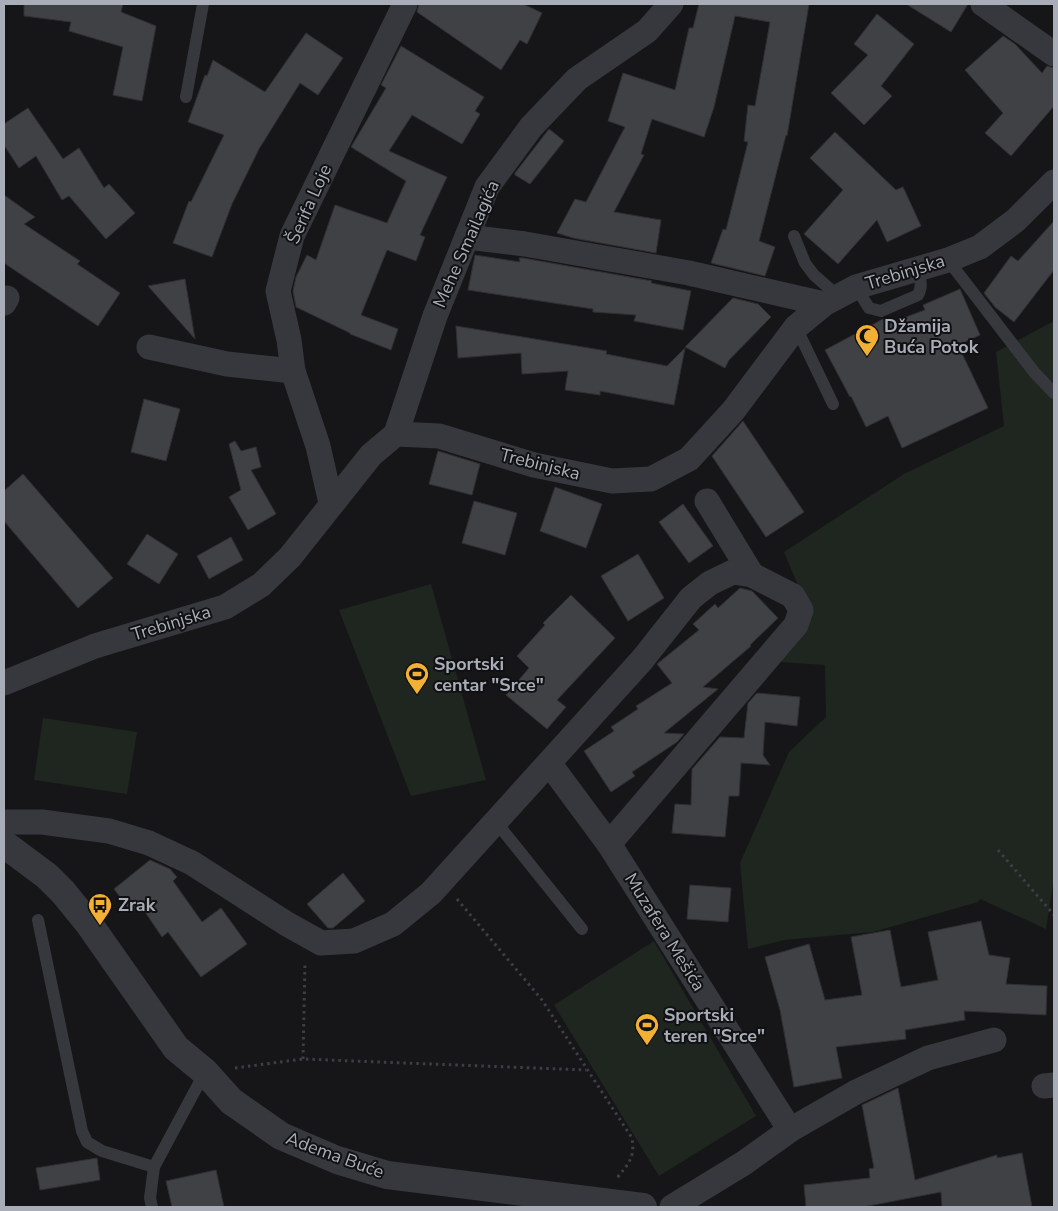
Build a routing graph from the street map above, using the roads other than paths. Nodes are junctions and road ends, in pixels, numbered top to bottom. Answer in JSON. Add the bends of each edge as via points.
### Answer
{"nodes":[{"id":1,"x":203,"y":4,"type":"edge"},
{"id":2,"x":405,"y":4,"type":"edge"},
{"id":3,"x":671,"y":4,"type":"edge"},
{"id":4,"x":983,"y":4,"type":"edge"},
{"id":5,"x":1054,"y":54,"type":"edge"},
{"id":6,"x":186,"y":97,"type":"dead end"},
{"id":7,"x":1054,"y":182,"type":"edge"},
{"id":8,"x":794,"y":236,"type":"dead end"},
{"id":9,"x":467,"y":237,"type":"junction"},
{"id":10,"x":948,"y":260,"type":"junction"},
{"id":11,"x":839,"y":296,"type":"junction"},
{"id":12,"x":796,"y":327,"type":"junction"},
{"id":13,"x":149,"y":347,"type":"dead end"},
{"id":14,"x":293,"y":371,"type":"junction"},
{"id":15,"x":1054,"y":393,"type":"edge"},
{"id":16,"x":833,"y":404,"type":"dead end"},
{"id":17,"x":396,"y":434,"type":"junction"},
{"id":18,"x":707,"y":501,"type":"dead end"},
{"id":19,"x":331,"y":503,"type":"junction"},
{"id":20,"x":752,"y":575,"type":"junction"},
{"id":21,"x":4,"y":683,"type":"edge"},
{"id":22,"x":549,"y":764,"type":"junction"},
{"id":23,"x":4,"y":822,"type":"edge"},
{"id":24,"x":496,"y":822,"type":"junction"},
{"id":25,"x":4,"y":844,"type":"edge"},
{"id":26,"x":609,"y":844,"type":"junction"},
{"id":27,"x":38,"y":920,"type":"dead end"},
{"id":28,"x":582,"y":929,"type":"dead end"},
{"id":29,"x":994,"y":1040,"type":"dead end"},
{"id":30,"x":205,"y":1072,"type":"junction"},
{"id":31,"x":790,"y":1130,"type":"junction"},
{"id":32,"x":154,"y":1167,"type":"junction"},
{"id":33,"x":152,"y":1207,"type":"edge"},
{"id":34,"x":643,"y":1207,"type":"edge"},
{"id":35,"x":672,"y":1207,"type":"edge"}],
"edges":[{"from":1,"to":6,"type":"lane"},
{"from":2,"to":14,"type":"street","name":"Šerifa Loje","via":[[292,236],[278,291]]},
{"from":3,"to":9,"type":"street","name":"Mehe Smailagića","via":[[647,31],[577,79],[531,127],[487,187]]},
{"from":4,"to":5,"type":"street"},
{"from":7,"to":10,"type":"street","name":"Trebinjska","via":[[1016,220],[980,247]]},
{"from":8,"to":11,"type":"lane","via":[[805,263]]},
{"from":9,"to":11,"type":"street"},
{"from":9,"to":17,"type":"street","name":"Mehe Smailagića","via":[[435,316]]},
{"from":10,"to":11,"type":"street","name":"Trebinjska"},
{"from":10,"to":15,"type":"lane","via":[[1034,372]]},
{"from":11,"to":12,"type":"street","name":"Trebinjska"},
{"from":12,"to":16,"type":"lane"},
{"from":12,"to":17,"type":"street","name":"Trebinjska","via":[[733,411],[689,459],[651,479],[612,481],[534,464],[439,436]]},
{"from":13,"to":14,"type":"street","via":[[227,364]]},
{"from":14,"to":19,"type":"street","name":"Šerifa Loje","via":[[318,446]]},
{"from":17,"to":19,"type":"street","name":"Trebinjska","via":[[371,455]]},
{"from":18,"to":20,"type":"street"},
{"from":19,"to":21,"type":"street","name":"Trebinjska","via":[[284,563],[261,585],[225,607],[95,646]]},
{"from":20,"to":22,"type":"street","via":[[733,572],[710,583],[691,598],[642,660]]},
{"from":20,"to":26,"type":"street","via":[[793,596],[801,610],[796,625]]},
{"from":22,"to":24,"type":"street"},
{"from":22,"to":26,"type":"street","name":"Muzafera Mešića"},
{"from":23,"to":24,"type":"street","via":[[42,822],[109,830],[149,843],[192,863],[321,943],[354,941],[393,924],[425,898]]},
{"from":24,"to":28,"type":"lane"},
{"from":25,"to":30,"type":"street","name":"Adema Buće","via":[[63,892],[176,1048]]},
{"from":26,"to":31,"type":"street","name":"Muzafera Mešića"},
{"from":27,"to":32,"type":"lane","via":[[82,1131],[88,1142],[102,1151]]},
{"from":29,"to":31,"type":"street","via":[[928,1058],[856,1092]]},
{"from":30,"to":32,"type":"lane"},
{"from":30,"to":34,"type":"street","name":"Adema Buće","via":[[231,1101],[281,1136],[337,1160],[387,1175]]},
{"from":31,"to":35,"type":"street"},
{"from":32,"to":33,"type":"lane"}]}
